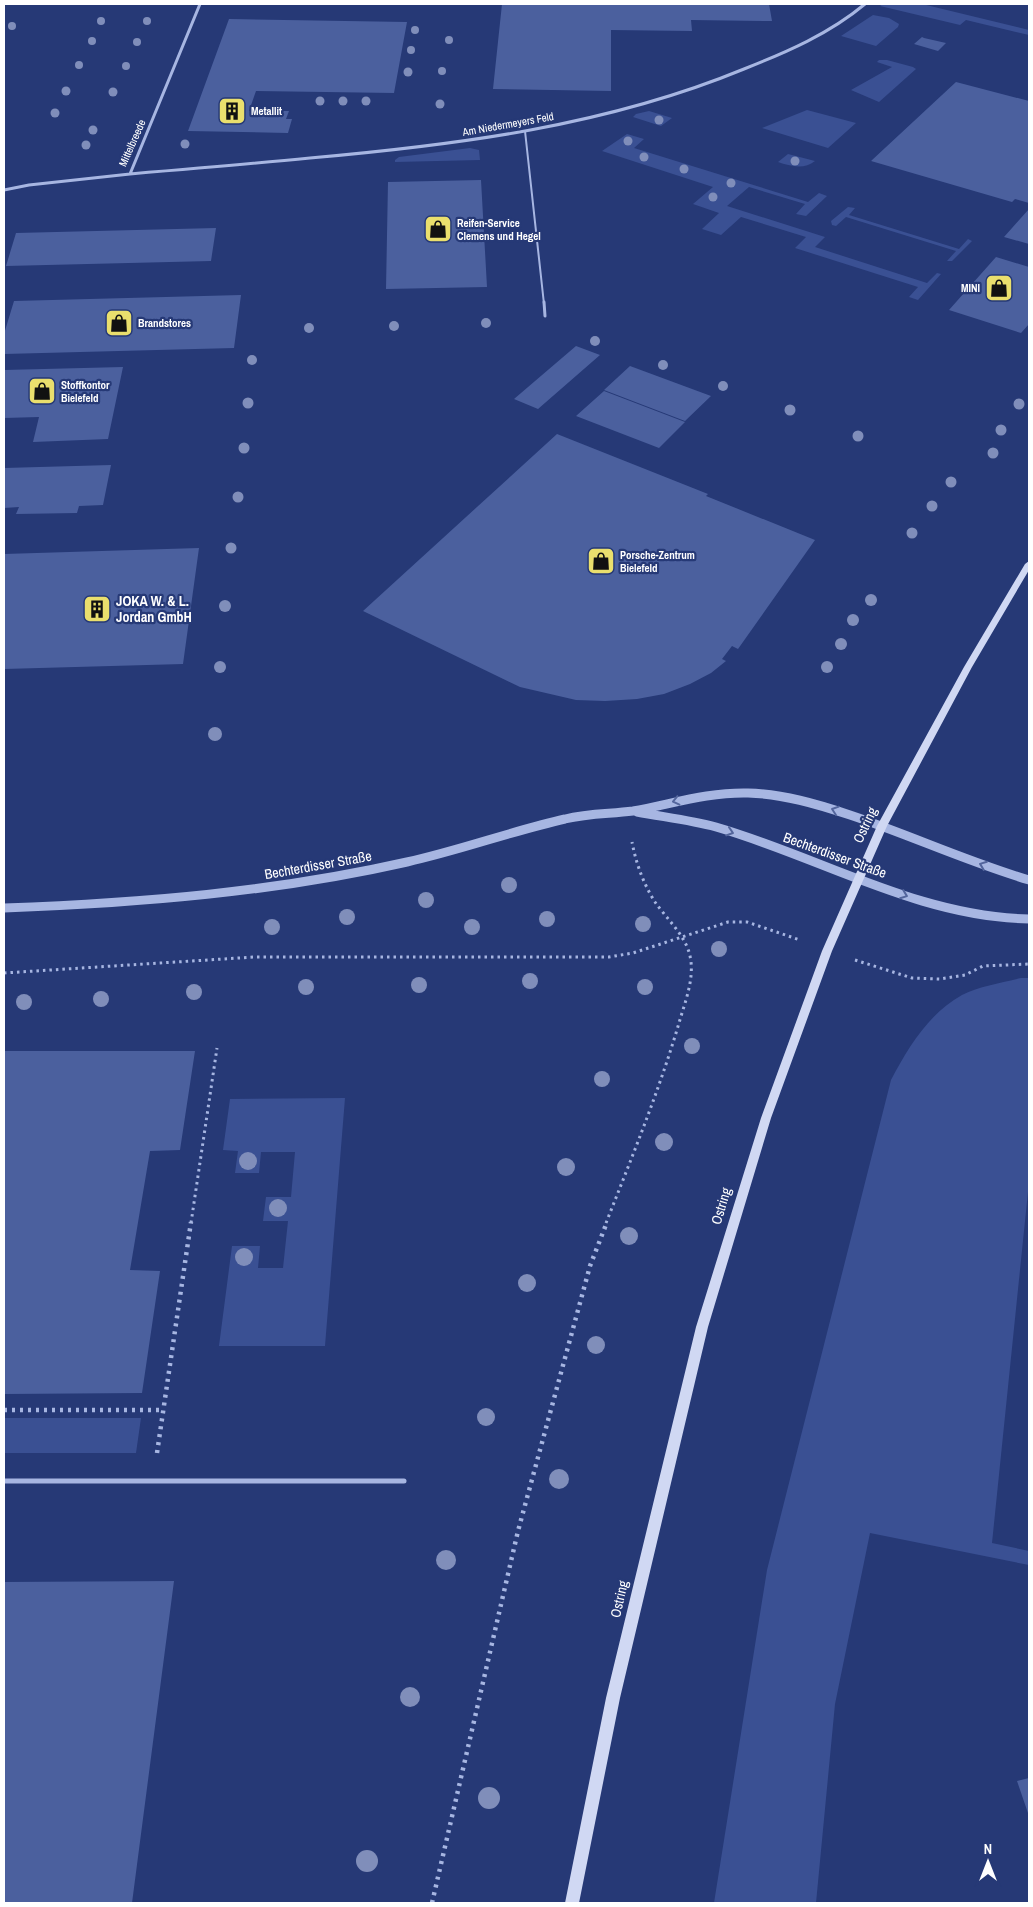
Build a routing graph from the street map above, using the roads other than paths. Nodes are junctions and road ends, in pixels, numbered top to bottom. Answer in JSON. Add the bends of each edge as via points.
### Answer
{"nodes":[{"id":1,"x":200,"y":4,"type":"edge"},
{"id":2,"x":865,"y":4,"type":"edge"},
{"id":3,"x":525,"y":131,"type":"junction"},
{"id":4,"x":130,"y":174,"type":"junction"},
{"id":5,"x":4,"y":190,"type":"edge"},
{"id":6,"x":545,"y":316,"type":"dead end"},
{"id":7,"x":1029,"y":564,"type":"edge"},
{"id":8,"x":631,"y":811,"type":"junction"},
{"id":9,"x":882,"y":826,"type":"junction"},
{"id":10,"x":858,"y":878,"type":"junction"},
{"id":11,"x":1029,"y":880,"type":"edge"},
{"id":12,"x":4,"y":908,"type":"edge"},
{"id":13,"x":1029,"y":919,"type":"edge"},
{"id":14,"x":4,"y":1481,"type":"edge"},
{"id":15,"x":404,"y":1481,"type":"dead end"},
{"id":16,"x":572,"y":1903,"type":"edge"}],
"edges":[{"from":1,"to":4,"type":"street","name":"Mittelbreede"},
{"from":2,"to":3,"type":"street","name":"Am Niedermeyers Feld","via":[[797,47],[737,74],[640,106]]},
{"from":3,"to":4,"type":"street","name":"Am Niedermeyers Feld","via":[[391,150]]},
{"from":3,"to":6,"type":"lane"},
{"from":4,"to":5,"type":"street","name":"Mittelbreede"},
{"from":7,"to":9,"type":"main road","name":"Ostring","via":[[963,675]]},
{"from":9,"to":8,"type":"street","name":"Bechterdisser Straße","one_way":true,"via":[[807,801],[749,793],[704,795]]},
{"from":8,"to":10,"type":"street","name":"Bechterdisser Straße","one_way":true,"via":[[715,827]]},
{"from":8,"to":12,"type":"street","name":"Bechterdisser Straße","via":[[593,813],[564,819],[388,866],[266,888],[107,904]]},
{"from":9,"to":10,"type":"main road","name":"Ostring"},
{"from":11,"to":9,"type":"street","name":"Bechterdisser Straße","one_way":true},
{"from":10,"to":13,"type":"street","name":"Bechterdisser Straße","one_way":true,"via":[[960,912],[999,919]]},
{"from":10,"to":16,"type":"main road","name":"Ostring","via":[[827,951],[763,1128],[702,1326],[645,1560]]},
{"from":14,"to":15,"type":"lane"}]}
